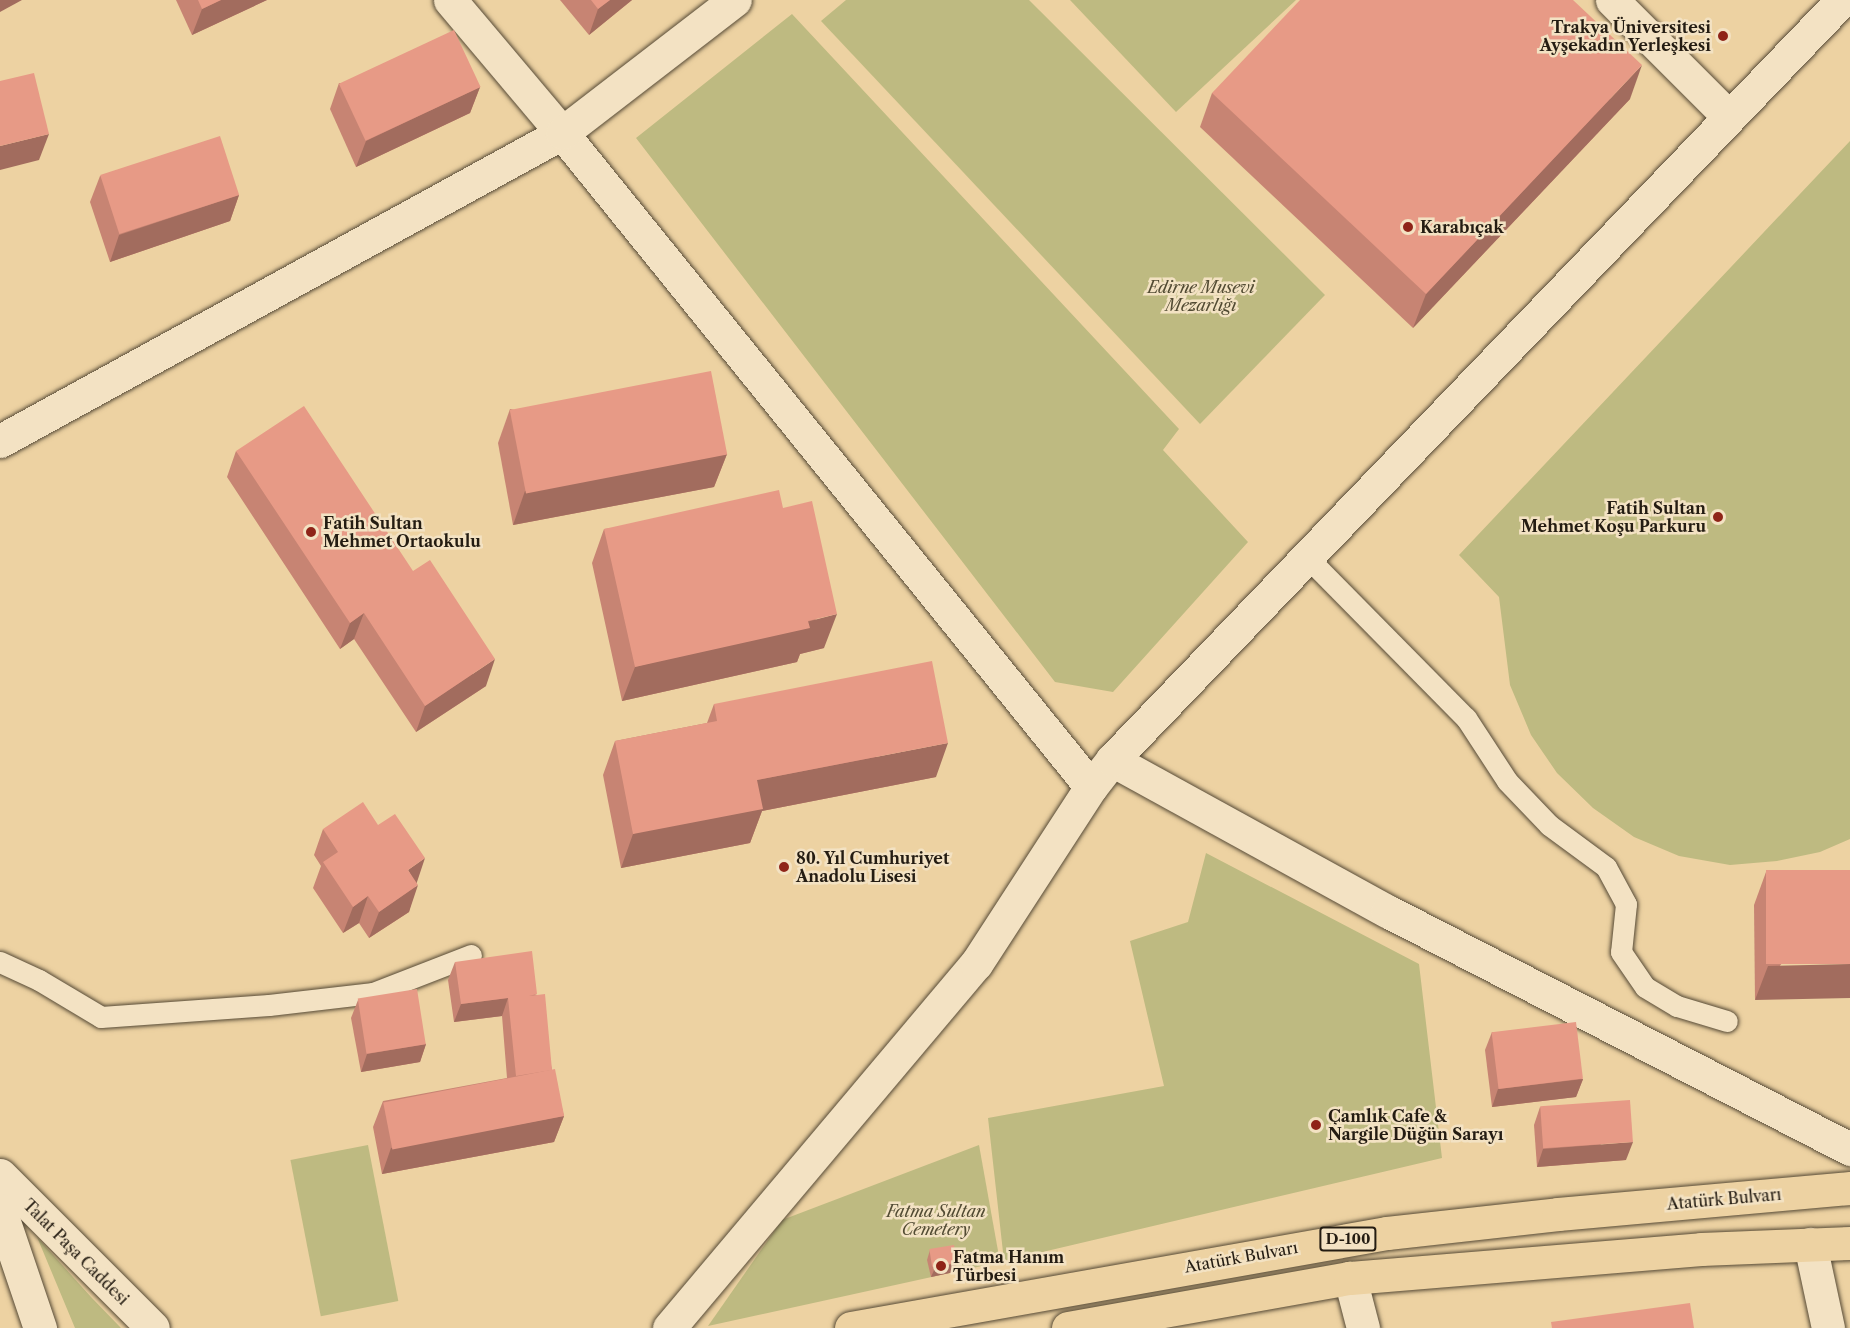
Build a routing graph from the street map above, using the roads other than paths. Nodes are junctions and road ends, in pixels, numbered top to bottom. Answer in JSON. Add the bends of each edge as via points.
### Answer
{"nodes":[{"id":1,"x":450,"y":0,"type":"edge"},
{"id":2,"x":735,"y":0,"type":"edge"},
{"id":3,"x":1612,"y":0,"type":"edge"},
{"id":4,"x":1842,"y":0,"type":"edge"},
{"id":5,"x":1728,"y":116,"type":"junction"},
{"id":6,"x":562,"y":133,"type":"junction"},
{"id":7,"x":0,"y":441,"type":"edge"},
{"id":8,"x":1306,"y":556,"type":"junction"},
{"id":9,"x":1113,"y":760,"type":"junction"},
{"id":10,"x":1091,"y":787,"type":"junction"},
{"id":11,"x":471,"y":955,"type":"dead end"},
{"id":12,"x":0,"y":962,"type":"edge"},
{"id":13,"x":1727,"y":1021,"type":"dead end"},
{"id":14,"x":1850,"y":1149,"type":"edge"},
{"id":15,"x":0,"y":1175,"type":"edge"},
{"id":16,"x":1850,"y":1188,"type":"edge"},
{"id":17,"x":0,"y":1210,"type":"edge"},
{"id":18,"x":1850,"y":1243,"type":"edge"},
{"id":19,"x":1810,"y":1244,"type":"junction"},
{"id":20,"x":1350,"y":1278,"type":"junction"},
{"id":21,"x":40,"y":1328,"type":"edge"},
{"id":22,"x":153,"y":1328,"type":"edge"},
{"id":23,"x":669,"y":1328,"type":"edge"},
{"id":24,"x":851,"y":1328,"type":"edge"},
{"id":25,"x":1068,"y":1328,"type":"edge"},
{"id":26,"x":1363,"y":1328,"type":"edge"},
{"id":27,"x":1828,"y":1328,"type":"edge"}],
"edges":[{"from":1,"to":6,"type":"street"},
{"from":2,"to":6,"type":"street"},
{"from":3,"to":5,"type":"street"},
{"from":4,"to":5,"type":"street"},
{"from":5,"to":8,"type":"street"},
{"from":6,"to":7,"type":"street"},
{"from":6,"to":10,"type":"street"},
{"from":8,"to":9,"type":"street"},
{"from":8,"to":13,"type":"lane","via":[[1466,718],[1507,781],[1549,825],[1606,867],[1626,904],[1621,952],[1645,987],[1677,1006]]},
{"from":9,"to":10,"type":"street"},
{"from":9,"to":14,"type":"street","via":[[1387,911]]},
{"from":10,"to":23,"type":"street","via":[[976,964]]},
{"from":11,"to":12,"type":"lane","via":[[373,993],[102,1017]]},
{"from":15,"to":22,"type":"street","name":"Talat Paşa Caddesi"},
{"from":16,"to":24,"type":"main road","name":"Atatürk Bulvarı","number":"D-100","via":[[1387,1233]]},
{"from":17,"to":21,"type":"street","name":"Talat Paşa Caddesi"},
{"from":18,"to":19,"type":"main road","number":"D-100"},
{"from":19,"to":20,"type":"main road","number":"D-100","via":[[1560,1258]]},
{"from":19,"to":27,"type":"street"},
{"from":20,"to":25,"type":"main road","number":"D-100"},
{"from":20,"to":26,"type":"street"}]}
